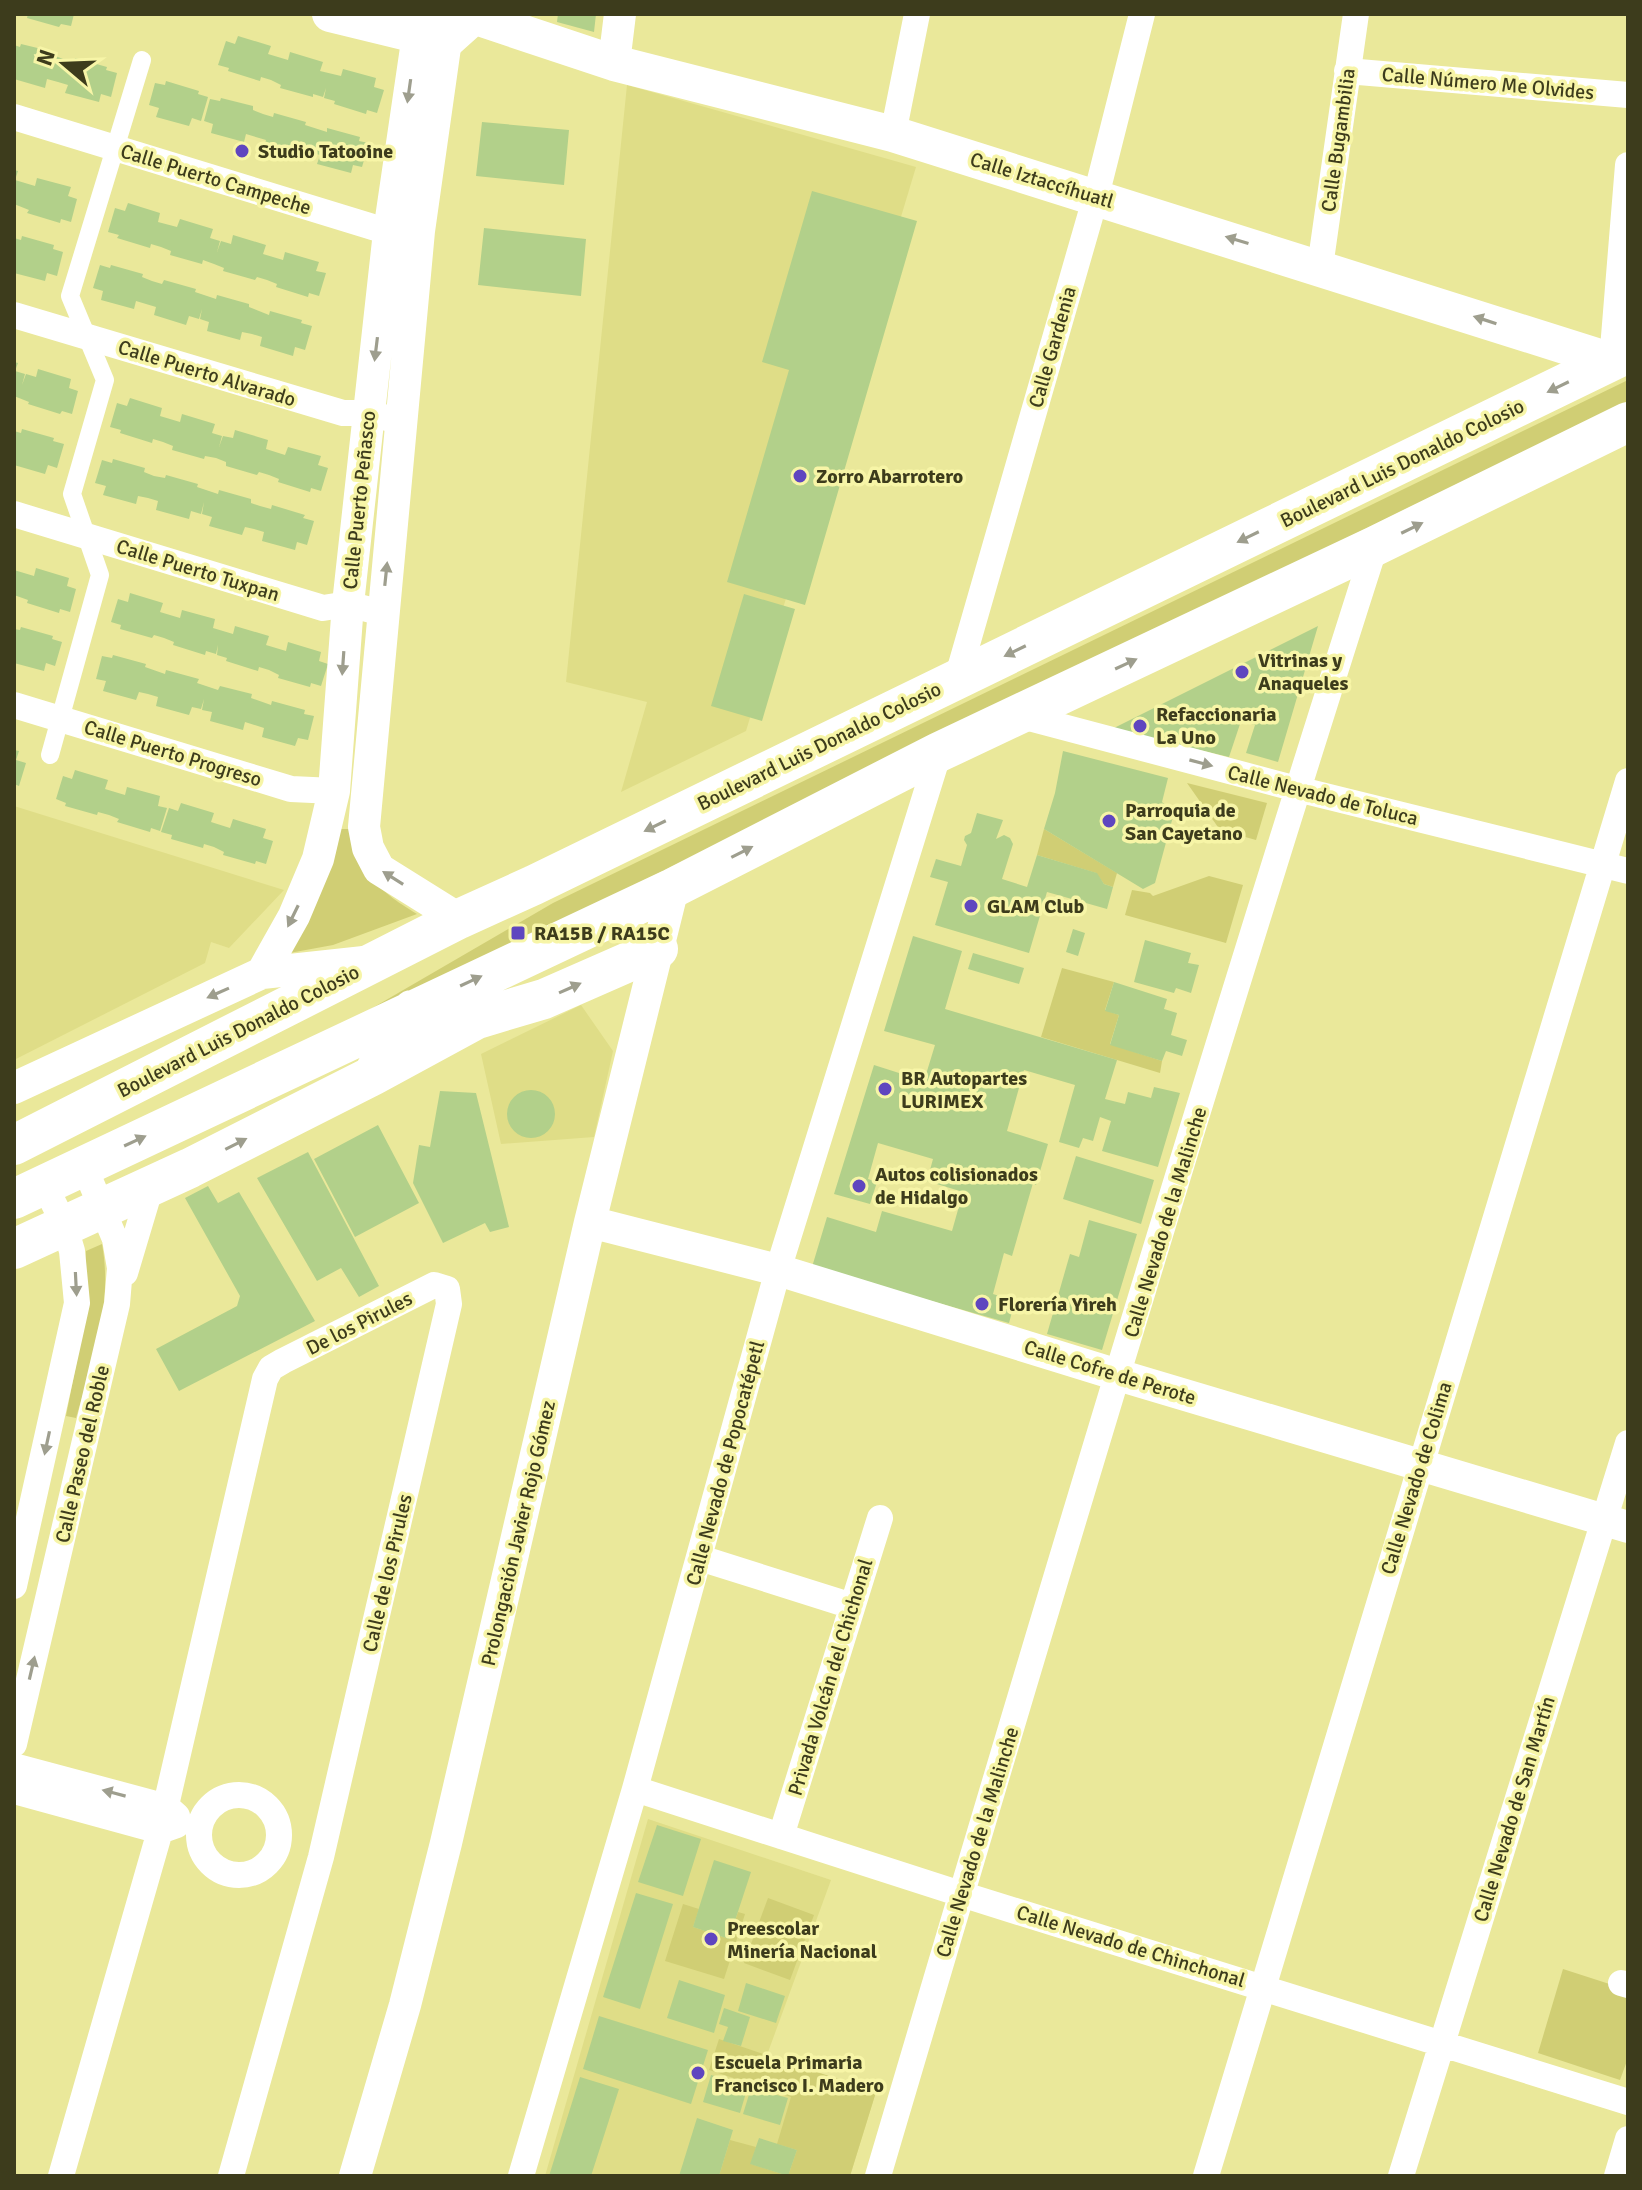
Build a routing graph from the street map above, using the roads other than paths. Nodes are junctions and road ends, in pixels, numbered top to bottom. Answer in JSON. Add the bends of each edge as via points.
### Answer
{"nodes":[{"id":1,"x":330,"y":14,"type":"edge"},
{"id":2,"x":620,"y":14,"type":"edge"},
{"id":3,"x":917,"y":14,"type":"edge"},
{"id":4,"x":1142,"y":14,"type":"edge"},
{"id":5,"x":1356,"y":14,"type":"edge"},
{"id":6,"x":446,"y":22,"type":"edge"},
{"id":7,"x":142,"y":60,"type":"dead end"},
{"id":8,"x":614,"y":63,"type":"junction"},
{"id":9,"x":1347,"y":71,"type":"junction"},
{"id":10,"x":1628,"y":95,"type":"edge"},
{"id":11,"x":14,"y":117,"type":"edge"},
{"id":12,"x":893,"y":134,"type":"junction"},
{"id":13,"x":115,"y":148,"type":"junction"},
{"id":14,"x":1628,"y":165,"type":"edge"},
{"id":15,"x":1096,"y":196,"type":"junction"},
{"id":16,"x":404,"y":231,"type":"junction"},
{"id":17,"x":1320,"y":267,"type":"junction"},
{"id":18,"x":14,"y":315,"type":"edge"},
{"id":19,"x":87,"y":337,"type":"junction"},
{"id":20,"x":1620,"y":357,"type":"edge"},
{"id":21,"x":369,"y":413,"type":"junction"},
{"id":22,"x":401,"y":422,"type":"junction"},
{"id":23,"x":1628,"y":422,"type":"edge"},
{"id":24,"x":14,"y":514,"type":"edge"},
{"id":25,"x":87,"y":536,"type":"junction"},
{"id":26,"x":1375,"y":546,"type":"junction"},
{"id":27,"x":348,"y":604,"type":"junction"},
{"id":28,"x":382,"y":613,"type":"junction"},
{"id":29,"x":957,"y":679,"type":"junction"},
{"id":30,"x":14,"y":705,"type":"edge"},
{"id":31,"x":1018,"y":715,"type":"junction"},
{"id":32,"x":60,"y":719,"type":"junction"},
{"id":33,"x":939,"y":752,"type":"junction"},
{"id":34,"x":50,"y":755,"type":"dead end"},
{"id":35,"x":1628,"y":781,"type":"edge"},
{"id":36,"x":1297,"y":789,"type":"junction"},
{"id":37,"x":334,"y":791,"type":"junction"},
{"id":38,"x":1616,"y":868,"type":"edge"},
{"id":39,"x":673,"y":888,"type":"junction"},
{"id":40,"x":459,"y":919,"type":"junction"},
{"id":41,"x":658,"y":949,"type":"junction"},
{"id":42,"x":375,"y":961,"type":"junction"},
{"id":43,"x":262,"y":973,"type":"junction"},
{"id":44,"x":412,"y":1010,"type":"junction"},
{"id":45,"x":372,"y":1076,"type":"junction"},
{"id":46,"x":14,"y":1088,"type":"edge"},
{"id":47,"x":14,"y":1145,"type":"edge"},
{"id":48,"x":84,"y":1166,"type":"junction"},
{"id":49,"x":151,"y":1186,"type":"junction"},
{"id":50,"x":29,"y":1191,"type":"edge"},
{"id":51,"x":102,"y":1209,"type":"junction"},
{"id":52,"x":590,"y":1222,"type":"junction"},
{"id":53,"x":64,"y":1224,"type":"junction"},
{"id":54,"x":14,"y":1249,"type":"edge"},
{"id":55,"x":778,"y":1270,"type":"junction"},
{"id":56,"x":447,"y":1289,"type":"joint"},
{"id":57,"x":117,"y":1304,"type":"junction"},
{"id":58,"x":1118,"y":1375,"type":"junction"},
{"id":59,"x":1628,"y":1443,"type":"edge"},
{"id":60,"x":1420,"y":1465,"type":"junction"},
{"id":61,"x":880,"y":1518,"type":"dead end"},
{"id":62,"x":1616,"y":1524,"type":"edge"},
{"id":63,"x":700,"y":1558,"type":"junction"},
{"id":64,"x":14,"y":1586,"type":"edge"},
{"id":65,"x":852,"y":1606,"type":"junction"},
{"id":66,"x":14,"y":1744,"type":"edge"},
{"id":67,"x":14,"y":1766,"type":"edge"},
{"id":68,"x":635,"y":1789,"type":"junction"},
{"id":69,"x":14,"y":1791,"type":"edge"},
{"id":70,"x":178,"y":1822,"type":"junction"},
{"id":71,"x":781,"y":1836,"type":"junction"},
{"id":72,"x":278,"y":1846,"type":"junction"},
{"id":73,"x":321,"y":1857,"type":"junction"},
{"id":74,"x":961,"y":1894,"type":"junction"},
{"id":75,"x":1264,"y":1987,"type":"junction"},
{"id":76,"x":1442,"y":2042,"type":"junction"},
{"id":77,"x":1628,"y":2102,"type":"edge"},
{"id":78,"x":1628,"y":2139,"type":"edge"},
{"id":79,"x":61,"y":2176,"type":"edge"},
{"id":80,"x":231,"y":2176,"type":"edge"},
{"id":81,"x":355,"y":2176,"type":"edge"},
{"id":82,"x":521,"y":2176,"type":"edge"},
{"id":83,"x":878,"y":2176,"type":"edge"},
{"id":84,"x":1206,"y":2176,"type":"edge"},
{"id":85,"x":1401,"y":2176,"type":"edge"},
{"id":86,"x":1617,"y":2176,"type":"edge"}],
"edges":[{"from":1,"to":6,"type":"main road","name":"Calle Iztaccíhuatl"},
{"from":2,"to":8,"type":"street"},
{"from":3,"to":12,"type":"street"},
{"from":4,"to":15,"type":"street","name":"Calle Gardenia"},
{"from":5,"to":9,"type":"street","name":"Calle Bugambilia"},
{"from":6,"to":8,"type":"main road","name":"Calle Iztaccíhuatl"},
{"from":6,"to":16,"type":"street","name":"Calle Puerto Peñasco"},
{"from":7,"to":13,"type":"street"},
{"from":8,"to":12,"type":"main road","name":"Calle Iztaccíhuatl"},
{"from":9,"to":10,"type":"street","name":"Calle Número Me Olvides"},
{"from":9,"to":17,"type":"street","name":"Calle Bugambilia"},
{"from":11,"to":13,"type":"street","name":"Calle Puerto Campeche"},
{"from":12,"to":15,"type":"main road","name":"Calle Iztaccíhuatl"},
{"from":13,"to":16,"type":"street","name":"Calle Puerto Campeche"},
{"from":13,"to":19,"type":"street","via":[[70,296]]},
{"from":14,"to":20,"type":"street"},
{"from":17,"to":15,"type":"main road","name":"Calle Iztaccíhuatl","one_way":true},
{"from":15,"to":29,"type":"street","name":"Calle Gardenia"},
{"from":16,"to":21,"type":"street","name":"Calle Puerto Peñasco","one_way":true},
{"from":16,"to":22,"type":"street","name":"Calle Puerto Peñasco"},
{"from":20,"to":17,"type":"main road","name":"Calle Iztaccíhuatl","one_way":true},
{"from":18,"to":19,"type":"street","name":"Calle Puerto Alvarado"},
{"from":19,"to":21,"type":"street","name":"Calle Puerto Alvarado","via":[[343,413]]},
{"from":19,"to":25,"type":"street","via":[[105,380],[72,494]]},
{"from":20,"to":29,"type":"main road","name":"Boulevard Luis Donaldo Colosio","one_way":true},
{"from":21,"to":22,"type":"street","name":"Calle Puerto Alvarado"},
{"from":21,"to":27,"type":"street","name":"Calle Puerto Peñasco"},
{"from":28,"to":22,"type":"street","name":"Calle Puerto Peñasco","one_way":true},
{"from":26,"to":23,"type":"main road","one_way":true},
{"from":24,"to":25,"type":"street","name":"Calle Puerto Tuxpan"},
{"from":25,"to":27,"type":"street","name":"Calle Puerto Tuxpan","via":[[323,608]]},
{"from":25,"to":32,"type":"street","via":[[100,575]]},
{"from":31,"to":26,"type":"main road","one_way":true},
{"from":26,"to":36,"type":"street","name":"Calle Nevado de la Malinche"},
{"from":27,"to":28,"type":"street","name":"Calle Puerto Tuxpan"},
{"from":27,"to":37,"type":"street","name":"Calle Puerto Peñasco","one_way":true},
{"from":40,"to":28,"type":"street","name":"Calle Puerto Peñasco","one_way":true,"via":[[379,869],[368,848],[364,827]]},
{"from":29,"to":40,"type":"main road","name":"Boulevard Luis Donaldo Colosio","one_way":true},
{"from":30,"to":32,"type":"street","name":"Calle Puerto Progreso"},
{"from":31,"to":33,"type":"main road"},
{"from":31,"to":36,"type":"street","name":"Calle Nevado de Toluca","one_way":true},
{"from":32,"to":34,"type":"street"},
{"from":32,"to":37,"type":"street","name":"Calle Puerto Progreso","via":[[291,789]]},
{"from":39,"to":33,"type":"main road","one_way":true},
{"from":33,"to":55,"type":"street","name":"Calle Nevado de Popocatépetl"},
{"from":35,"to":38,"type":"street","name":"Calle Nevado de Colima"},
{"from":36,"to":38,"type":"street","name":"Calle Nevado de Toluca"},
{"from":36,"to":58,"type":"street","name":"Calle Nevado de la Malinche"},
{"from":37,"to":43,"type":"street","name":"Calle Puerto Peñasco","one_way":true,"via":[[318,859]]},
{"from":38,"to":60,"type":"street","name":"Calle Nevado de Colima"},
{"from":39,"to":41,"type":"street","name":"Prolongación Javier Rojo Gómez"},
{"from":44,"to":39,"type":"main road","one_way":true},
{"from":40,"to":42,"type":"main road","name":"Boulevard Luis Donaldo Colosio"},
{"from":45,"to":41,"type":"main road","one_way":true,"via":[[477,1019],[544,999]]},
{"from":41,"to":52,"type":"street","name":"Prolongación Javier Rojo Gómez"},
{"from":42,"to":43,"type":"street"},
{"from":42,"to":47,"type":"main road","name":"Boulevard Luis Donaldo Colosio"},
{"from":43,"to":46,"type":"street","one_way":true},
{"from":44,"to":45,"type":"main road"},
{"from":48,"to":44,"type":"main road","one_way":true},
{"from":49,"to":45,"type":"main road","one_way":true},
{"from":48,"to":50,"type":"main road"},
{"from":48,"to":51,"type":"street","name":"Calle Paseo del Roble"},
{"from":49,"to":51,"type":"main road"},
{"from":49,"to":57,"type":"street"},
{"from":50,"to":53,"type":"street","name":"Calle Paseo del Roble"},
{"from":51,"to":53,"type":"main road"},
{"from":51,"to":57,"type":"street","name":"Calle Paseo del Roble","via":[[120,1268]]},
{"from":52,"to":55,"type":"street","name":"Calle Cofre de Perote"},
{"from":52,"to":81,"type":"street","name":"Prolongación Javier Rojo Gómez","via":[[446,1843]]},
{"from":53,"to":54,"type":"main road"},
{"from":53,"to":64,"type":"street","name":"Calle Paseo del Roble","one_way":true,"via":[[77,1303]]},
{"from":55,"to":58,"type":"street","name":"Calle Cofre de Perote"},
{"from":55,"to":63,"type":"street","name":"Calle Nevado de Popocatépetl"},
{"from":56,"to":70,"type":"street","name":"De los Pirules","via":[[434,1285],[271,1368],[265,1379]]},
{"from":56,"to":73,"type":"street","name":"Calle de los Pirules","via":[[449,1304]]},
{"from":66,"to":57,"type":"street","name":"Calle Paseo del Roble","one_way":true},
{"from":58,"to":60,"type":"street","name":"Calle Cofre de Perote"},
{"from":58,"to":74,"type":"street","name":"Calle Nevado de la Malinche"},
{"from":59,"to":62,"type":"street","name":"Calle Nevado de San Martín"},
{"from":60,"to":62,"type":"street","name":"Calle Cofre de Perote"},
{"from":60,"to":75,"type":"street","name":"Calle Nevado de Colima"},
{"from":61,"to":65,"type":"street","name":"Privada Volcán del Chichonal"},
{"from":62,"to":76,"type":"street","name":"Calle Nevado de San Martín"},
{"from":63,"to":65,"type":"street"},
{"from":63,"to":68,"type":"street","name":"Calle Nevado de Popocatépetl"},
{"from":65,"to":71,"type":"street","name":"Privada Volcán del Chichonal"},
{"from":70,"to":67,"type":"street","one_way":true},
{"from":68,"to":71,"type":"street","name":"Calle Nevado de Chinchonal"},
{"from":68,"to":82,"type":"street","name":"Calle Nevado de Popocatépetl"},
{"from":69,"to":70,"type":"street"},
{"from":70,"to":72,"type":"street","via":[[218,1870],[230,1875],[254,1873]]},
{"from":70,"to":72,"type":"street","via":[[223,1798],[249,1796],[270,1809],[277,1821]]},
{"from":70,"to":79,"type":"street"},
{"from":71,"to":74,"type":"street","name":"Calle Nevado de Chinchonal"},
{"from":72,"to":73,"type":"street"},
{"from":73,"to":80,"type":"street","name":"Calle de los Pirules"},
{"from":74,"to":75,"type":"street","name":"Calle Nevado de Chinchonal"},
{"from":74,"to":83,"type":"street","name":"Calle Nevado de la Malinche"},
{"from":75,"to":76,"type":"street","name":"Calle Nevado de Chinchonal"},
{"from":75,"to":84,"type":"street","name":"Calle Nevado de Colima"},
{"from":76,"to":77,"type":"street","name":"Calle Nevado de Chinchonal"},
{"from":76,"to":85,"type":"street","name":"Calle Nevado de San Martín"},
{"from":78,"to":86,"type":"street"}]}
